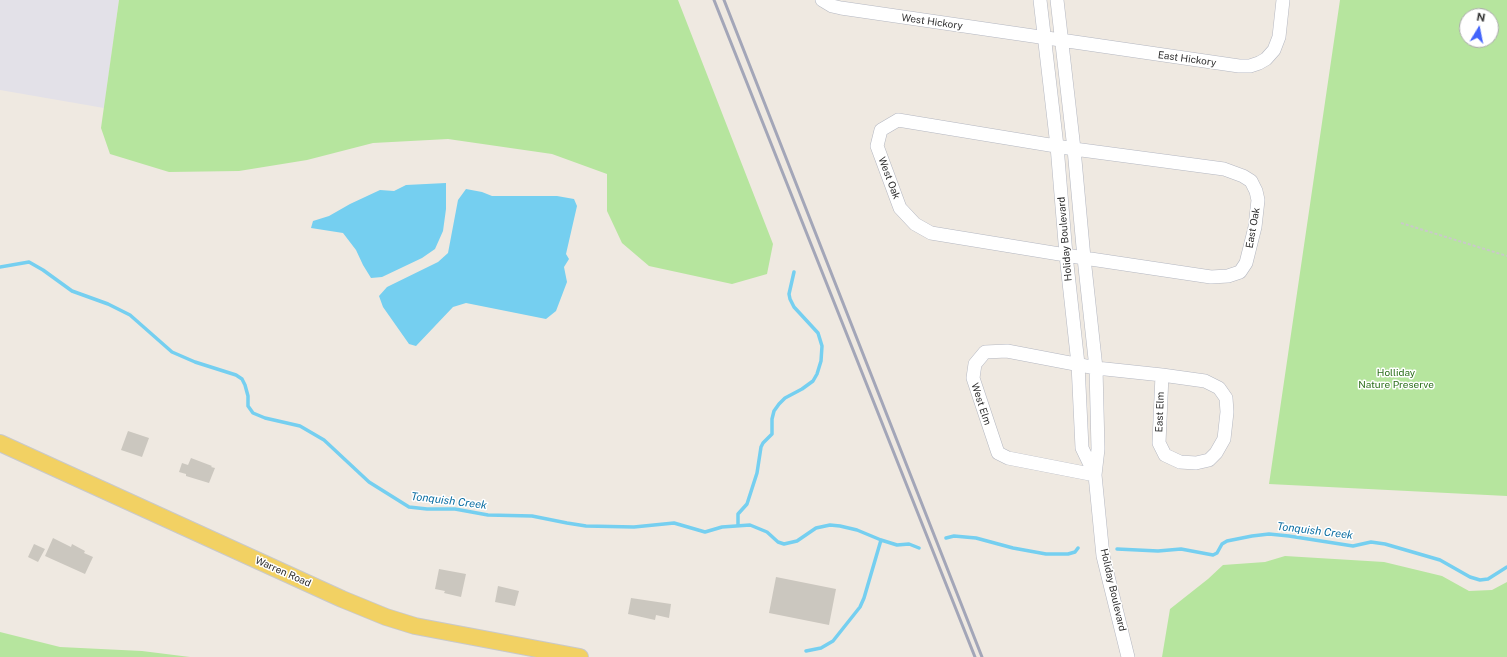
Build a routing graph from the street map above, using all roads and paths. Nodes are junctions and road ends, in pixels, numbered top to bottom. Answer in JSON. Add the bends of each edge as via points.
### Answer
{"nodes":[{"id":1,"x":822,"y":0,"type":"edge"},
{"id":2,"x":1040,"y":0,"type":"edge"},
{"id":3,"x":1057,"y":0,"type":"edge"},
{"id":4,"x":1283,"y":0,"type":"edge"},
{"id":5,"x":1044,"y":39,"type":"junction"},
{"id":6,"x":1061,"y":40,"type":"junction"},
{"id":7,"x":1057,"y":146,"type":"junction"},
{"id":8,"x":1074,"y":149,"type":"junction"},
{"id":9,"x":1402,"y":222,"type":"dead end"},
{"id":10,"x":1066,"y":255,"type":"junction"},
{"id":11,"x":1507,"y":256,"type":"edge"},
{"id":12,"x":1084,"y":258,"type":"junction"},
{"id":13,"x":1078,"y":364,"type":"junction"},
{"id":14,"x":1096,"y":368,"type":"junction"},
{"id":15,"x":1162,"y":375,"type":"junction"},
{"id":16,"x":0,"y":443,"type":"edge"},
{"id":17,"x":1095,"y":475,"type":"junction"},
{"id":18,"x":546,"y":654,"type":"edge"},
{"id":19,"x":580,"y":657,"type":"edge"},
{"id":20,"x":1128,"y":657,"type":"edge"}],
"edges":[{"from":1,"to":5,"type":"street","name":"West Hickory","via":[[841,8]]},
{"from":2,"to":5,"type":"street","name":"Holiday Boulevard"},
{"from":3,"to":6,"type":"street","name":"Holiday Boulevard"},
{"from":4,"to":6,"type":"street","name":"East Hickory","via":[[1279,37],[1274,50],[1266,59],[1250,66]]},
{"from":5,"to":6,"type":"street","name":"East Hickory"},
{"from":5,"to":7,"type":"street","name":"Holiday Boulevard"},
{"from":6,"to":8,"type":"street","name":"Holiday Boulevard"},
{"from":7,"to":8,"type":"street","name":"East Oak"},
{"from":7,"to":10,"type":"street","name":"Holiday Boulevard"},
{"from":7,"to":10,"type":"street","name":"West Oak","via":[[898,120],[881,130],[877,146],[900,208],[915,224],[931,233]]},
{"from":8,"to":12,"type":"street","name":"Holiday Boulevard"},
{"from":8,"to":12,"type":"street","name":"East Oak","via":[[1224,169],[1252,181],[1258,200],[1255,227],[1246,263],[1240,272],[1228,276],[1211,276]]},
{"from":9,"to":11,"type":"path"},
{"from":10,"to":12,"type":"street","name":"East Oak"},
{"from":10,"to":13,"type":"street","name":"Holiday Boulevard"},
{"from":12,"to":14,"type":"street","name":"Holiday Boulevard"},
{"from":13,"to":14,"type":"street","name":"East Elm"},
{"from":13,"to":17,"type":"street","name":"Holiday Boulevard","via":[[1082,448]]},
{"from":13,"to":17,"type":"street","name":"West Elm","via":[[1007,351],[984,352],[975,364],[973,378],[998,453],[1008,458]]},
{"from":14,"to":15,"type":"street","name":"East Elm"},
{"from":14,"to":17,"type":"street","name":"Holiday Boulevard","via":[[1098,450]]},
{"from":15,"to":15,"type":"street","name":"East Elm","via":[[1205,381],[1219,388],[1226,398],[1224,439],[1209,460],[1196,464],[1180,462],[1165,455],[1159,443]]},
{"from":16,"to":18,"type":"main road","name":"Warren Road","via":[[386,617],[416,626]]},
{"from":17,"to":20,"type":"street","name":"Holiday Boulevard","via":[[1103,556]]},
{"from":18,"to":19,"type":"main road","name":"Warren Road"}]}
